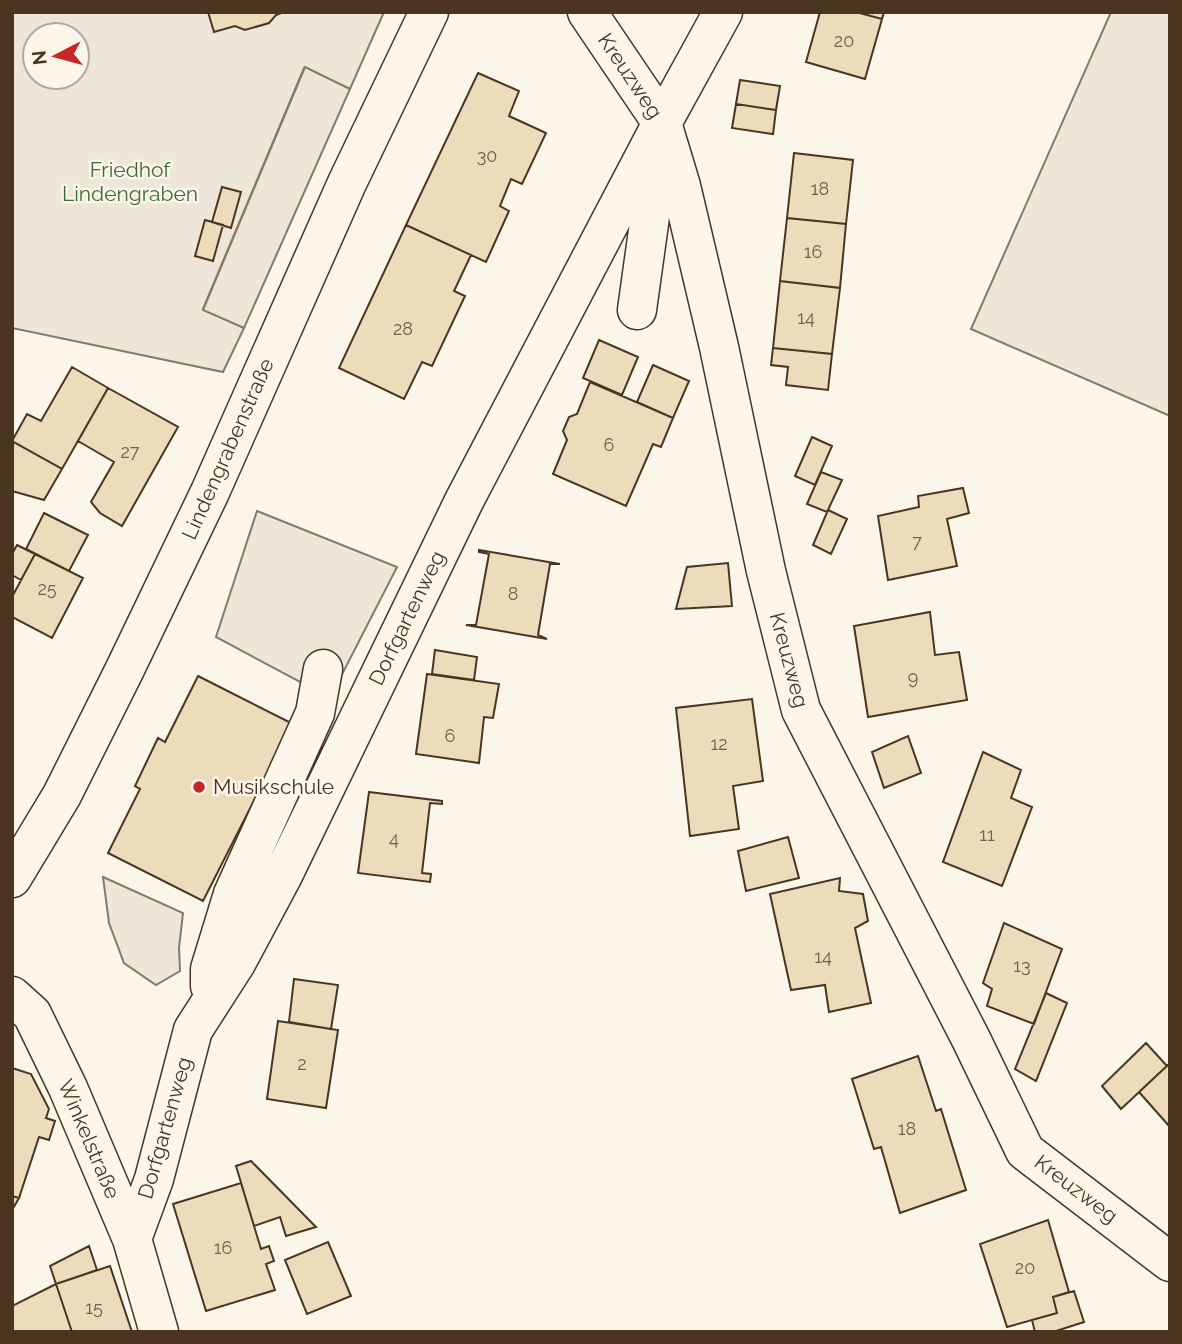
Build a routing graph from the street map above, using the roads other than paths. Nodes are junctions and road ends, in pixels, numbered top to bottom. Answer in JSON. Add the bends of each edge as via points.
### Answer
{"nodes":[{"id":1,"x":429,"y":12,"type":"edge"},
{"id":2,"x":587,"y":12,"type":"edge"},
{"id":3,"x":723,"y":12,"type":"edge"},
{"id":4,"x":662,"y":123,"type":"junction"},
{"id":5,"x":674,"y":163,"type":"junction"},
{"id":6,"x":637,"y":310,"type":"dead end"},
{"id":7,"x":323,"y":669,"type":"dead end"},
{"id":8,"x":12,"y":878,"type":"edge"},
{"id":9,"x":12,"y":996,"type":"edge"},
{"id":10,"x":209,"y":1006,"type":"junction"},
{"id":11,"x":132,"y":1240,"type":"junction"},
{"id":12,"x":1170,"y":1262,"type":"edge"},
{"id":13,"x":159,"y":1332,"type":"edge"}],
"edges":[{"from":1,"to":8,"type":"street","name":"Lindengrabenstraße","via":[[136,647],[62,795]]},
{"from":2,"to":4,"type":"street","name":"Kreuzweg"},
{"from":3,"to":4,"type":"street","name":"Dorfgartenweg"},
{"from":4,"to":5,"type":"street","name":"Kreuzweg"},
{"from":4,"to":10,"type":"street","name":"Dorfgartenweg","via":[[464,501],[284,875]]},
{"from":5,"to":6,"type":"street","via":[[652,202]]},
{"from":5,"to":12,"type":"street","name":"Kreuzweg","via":[[719,347],[765,571],[801,709],[1025,1150]]},
{"from":7,"to":10,"type":"street","via":[[316,713],[233,894],[210,969]]},
{"from":9,"to":11,"type":"street","name":"Winkelstraße","via":[[32,1014]]},
{"from":10,"to":11,"type":"street","name":"Dorfgartenweg","via":[[193,1030],[154,1179]]},
{"from":11,"to":13,"type":"street","name":"Winkelstraße"}]}
